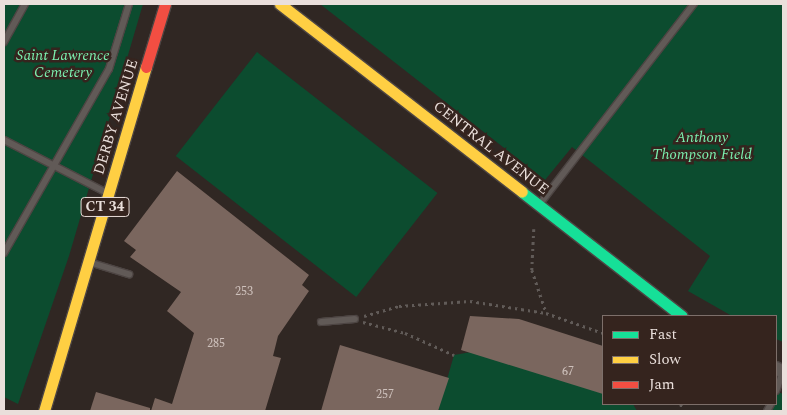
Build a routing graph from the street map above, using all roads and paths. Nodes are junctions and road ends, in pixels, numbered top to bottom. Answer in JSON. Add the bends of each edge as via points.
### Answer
{"nodes":[{"id":1,"x":25,"y":4,"type":"edge"},
{"id":2,"x":129,"y":4,"type":"edge"},
{"id":3,"x":165,"y":4,"type":"edge"},
{"id":4,"x":280,"y":4,"type":"edge"},
{"id":5,"x":694,"y":4,"type":"edge"},
{"id":6,"x":4,"y":42,"type":"edge"},
{"id":7,"x":4,"y":140,"type":"edge"},
{"id":8,"x":53,"y":167,"type":"junction"},
{"id":9,"x":109,"y":193,"type":"junction"},
{"id":10,"x":538,"y":206,"type":"junction"},
{"id":11,"x":534,"y":229,"type":"dead end"},
{"id":12,"x":4,"y":253,"type":"edge"},
{"id":13,"x":88,"y":262,"type":"junction"},
{"id":14,"x":129,"y":274,"type":"dead end"},
{"id":15,"x":546,"y":313,"type":"junction"},
{"id":16,"x":681,"y":315,"type":"edge"},
{"id":17,"x":355,"y":319,"type":"junction"},
{"id":18,"x":322,"y":322,"type":"dead end"},
{"id":19,"x":602,"y":333,"type":"edge"},
{"id":20,"x":454,"y":355,"type":"dead end"},
{"id":21,"x":783,"y":372,"type":"edge"},
{"id":22,"x":777,"y":388,"type":"edge"},
{"id":23,"x":44,"y":411,"type":"edge"}],
"edges":[{"from":1,"to":6,"type":"lane"},
{"from":2,"to":8,"type":"lane","via":[[109,68]]},
{"from":3,"to":9,"type":"main road","name":"DERBY AVENUE","number":"CT 34"},
{"from":4,"to":10,"type":"main road","name":"CENTRAL AVENUE"},
{"from":5,"to":10,"type":"lane"},
{"from":7,"to":8,"type":"lane"},
{"from":8,"to":9,"type":"lane"},
{"from":8,"to":12,"type":"lane"},
{"from":9,"to":13,"type":"main road","name":"DERBY AVENUE","number":"CT 34"},
{"from":10,"to":16,"type":"main road","name":"CENTRAL AVENUE"},
{"from":11,"to":15,"type":"path","via":[[532,270]]},
{"from":13,"to":14,"type":"lane"},
{"from":13,"to":23,"type":"main road","name":"DERBY AVENUE","number":"CT 34"},
{"from":15,"to":17,"type":"path","via":[[510,305],[439,301],[399,306]]},
{"from":15,"to":19,"type":"path"},
{"from":17,"to":18,"type":"lane"},
{"from":17,"to":20,"type":"path","via":[[405,333]]},
{"from":21,"to":22,"type":"lane"}]}
